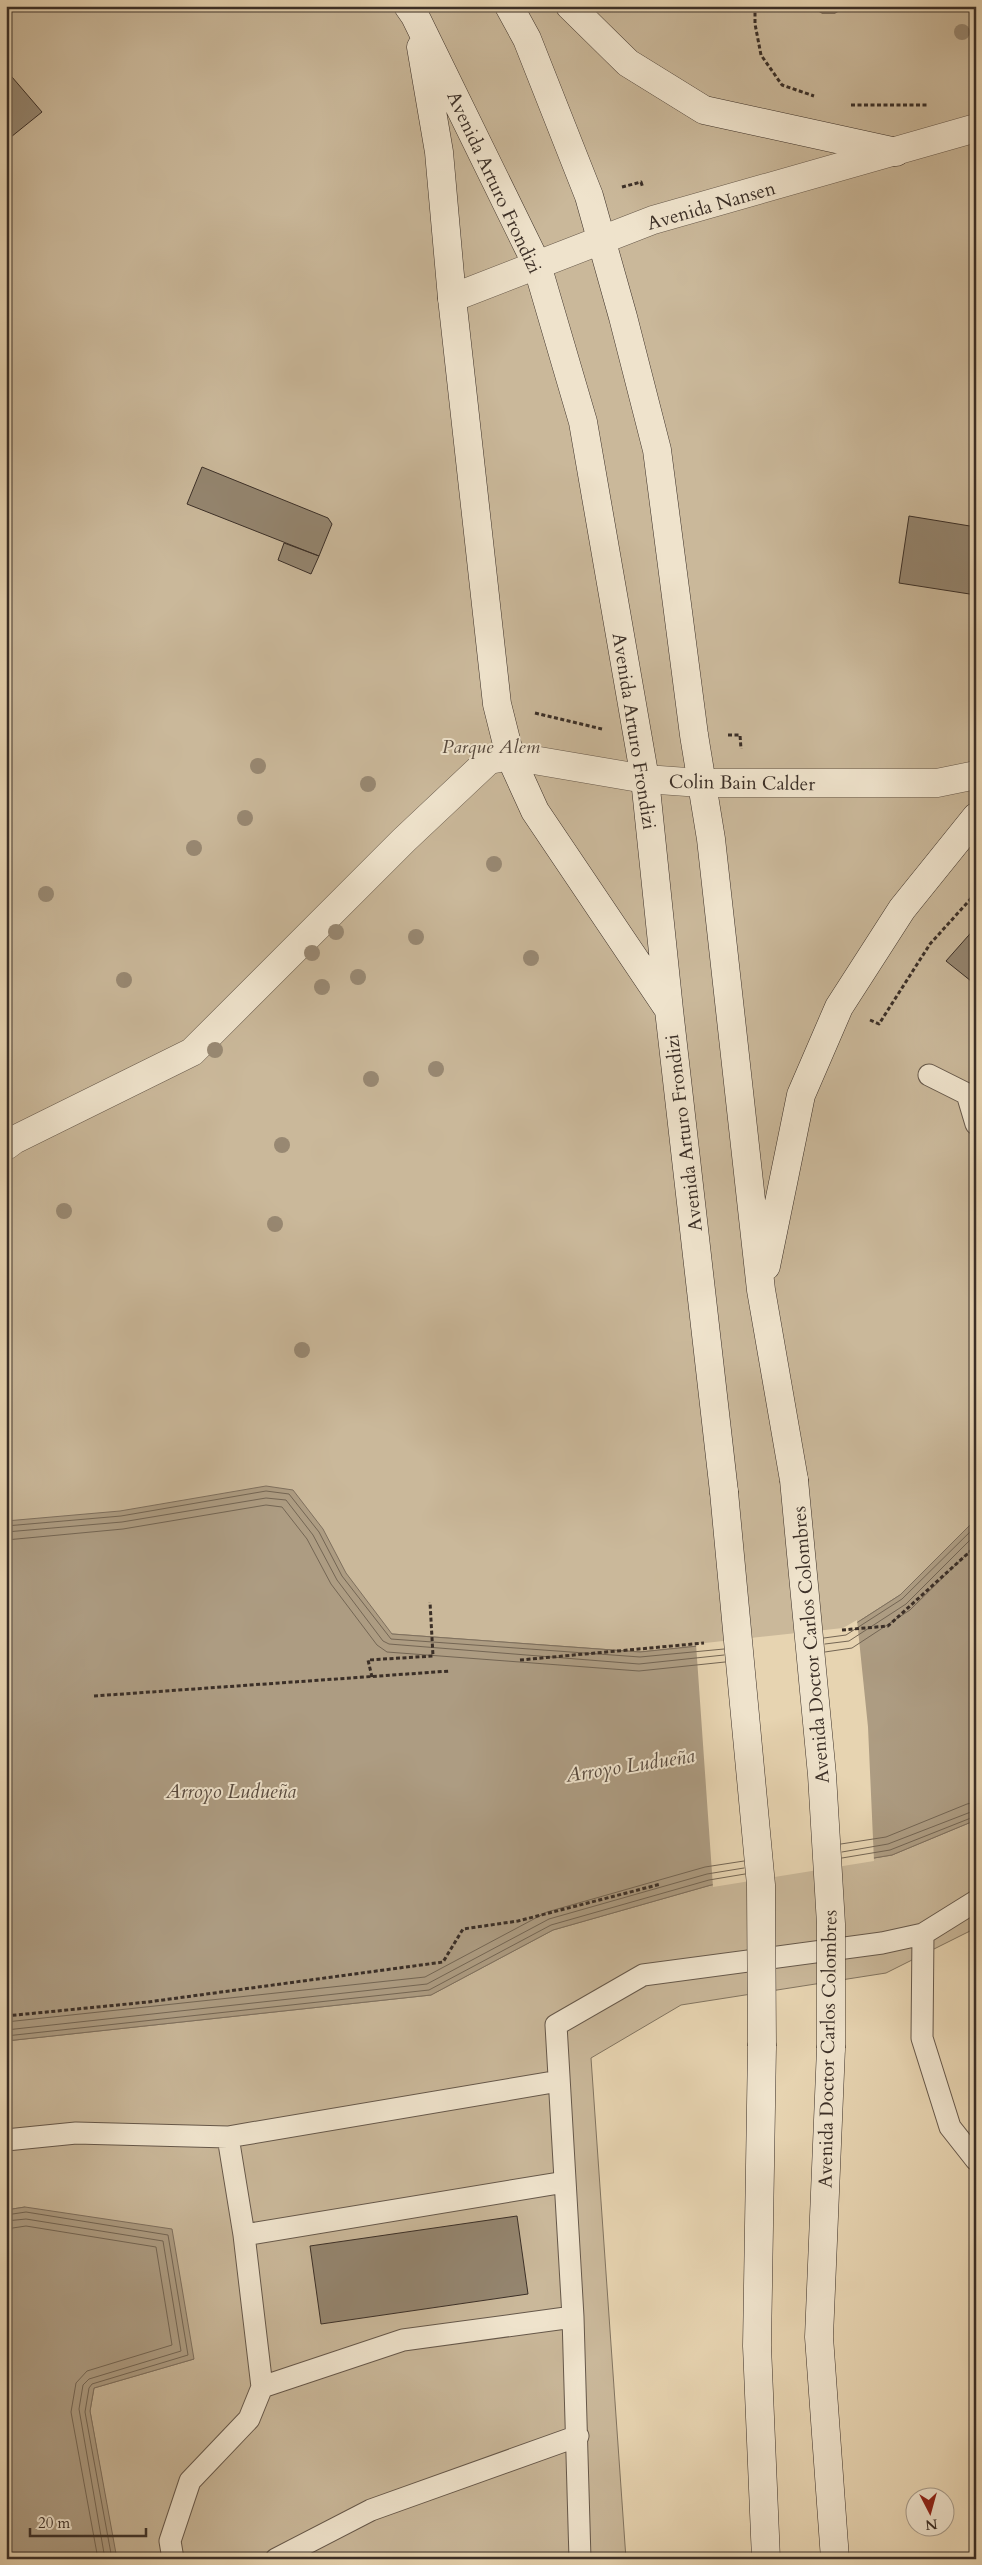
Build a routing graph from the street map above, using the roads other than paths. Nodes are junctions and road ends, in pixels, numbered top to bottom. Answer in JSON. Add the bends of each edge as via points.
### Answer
{"nodes":[{"id":1,"x":509,"y":6,"type":"edge"},
{"id":2,"x":570,"y":6,"type":"edge"},
{"id":3,"x":412,"y":11,"type":"edge"},
{"id":4,"x":976,"y":128,"type":"edge"},
{"id":5,"x":896,"y":152,"type":"junction"},
{"id":6,"x":603,"y":241,"type":"junction"},
{"id":7,"x":537,"y":265,"type":"junction"},
{"id":8,"x":452,"y":298,"type":"junction"},
{"id":9,"x":510,"y":756,"type":"junction"},
{"id":10,"x":976,"y":775,"type":"edge"},
{"id":11,"x":646,"y":779,"type":"junction"},
{"id":12,"x":702,"y":783,"type":"junction"},
{"id":13,"x":976,"y":817,"type":"edge"},
{"id":14,"x":669,"y":1010,"type":"junction"},
{"id":15,"x":929,"y":1075,"type":"dead end"},
{"id":16,"x":972,"y":1092,"type":"edge"},
{"id":17,"x":976,"y":1124,"type":"edge"},
{"id":18,"x":6,"y":1146,"type":"edge"},
{"id":19,"x":761,"y":1290,"type":"junction"},
{"id":20,"x":976,"y":1901,"type":"edge"},
{"id":21,"x":923,"y":1934,"type":"junction"},
{"id":22,"x":559,"y":2081,"type":"junction"},
{"id":23,"x":228,"y":2137,"type":"junction"},
{"id":24,"x":6,"y":2140,"type":"edge"},
{"id":25,"x":976,"y":2160,"type":"edge"},
{"id":26,"x":565,"y":2182,"type":"junction"},
{"id":27,"x":244,"y":2235,"type":"junction"},
{"id":28,"x":573,"y":2317,"type":"junction"},
{"id":29,"x":262,"y":2387,"type":"junction"},
{"id":30,"x":578,"y":2436,"type":"junction"},
{"id":31,"x":174,"y":2559,"type":"edge"},
{"id":32,"x":276,"y":2559,"type":"edge"},
{"id":33,"x":580,"y":2559,"type":"edge"},
{"id":34,"x":766,"y":2559,"type":"edge"},
{"id":35,"x":836,"y":2559,"type":"edge"}],
"edges":[{"from":1,"to":6,"type":"main road","via":[[527,39],[589,196]]},
{"from":2,"to":5,"type":"main road","via":[[628,64],[704,110]]},
{"from":3,"to":7,"type":"main road","name":"Avenida Arturo Frondizi"},
{"from":3,"to":8,"type":"main road","via":[[439,152]]},
{"from":4,"to":5,"type":"main road","name":"Avenida Nansen"},
{"from":5,"to":6,"type":"main road","name":"Avenida Nansen","via":[[653,220]]},
{"from":6,"to":7,"type":"main road","name":"Avenida Nansen"},
{"from":6,"to":12,"type":"main road","via":[[657,450]]},
{"from":7,"to":8,"type":"main road","name":"Avenida Nansen"},
{"from":7,"to":11,"type":"main road","name":"Avenida Arturo Frondizi","via":[[583,422]]},
{"from":8,"to":9,"type":"main road","via":[[497,704]]},
{"from":9,"to":11,"type":"main road","name":"Colin Bain Calder"},
{"from":9,"to":14,"type":"main road","via":[[535,811]]},
{"from":9,"to":18,"type":"main road","via":[[489,760],[404,840],[192,1052]]},
{"from":10,"to":12,"type":"main road","name":"Colin Bain Calder","via":[[937,783]]},
{"from":11,"to":12,"type":"main road","name":"Colin Bain Calder"},
{"from":11,"to":14,"type":"main road","name":"Avenida Arturo Frondizi"},
{"from":12,"to":19,"type":"main road"},
{"from":13,"to":19,"type":"main road","via":[[902,909],[839,1008],[801,1095]]},
{"from":14,"to":34,"type":"main road","name":"Avenida Arturo Frondizi","bridge":true,"via":[[724,1492],[761,1885],[757,2346]]},
{"from":15,"to":16,"type":"lane"},
{"from":16,"to":17,"type":"lane"},
{"from":19,"to":35,"type":"main road","name":"Avenida Doctor Carlos Colombres","bridge":true,"via":[[794,1480],[822,1775],[831,1924],[831,2048],[819,2337]]},
{"from":20,"to":21,"type":"lane"},
{"from":21,"to":22,"type":"lane","via":[[882,1943],[643,1975],[556,2025]]},
{"from":21,"to":25,"type":"lane","via":[[922,2038],[950,2127]]},
{"from":22,"to":23,"type":"lane"},
{"from":22,"to":26,"type":"lane"},
{"from":23,"to":24,"type":"lane","via":[[76,2133]]},
{"from":23,"to":27,"type":"lane"},
{"from":26,"to":27,"type":"lane"},
{"from":26,"to":28,"type":"lane"},
{"from":27,"to":29,"type":"lane"},
{"from":28,"to":29,"type":"lane","via":[[403,2340]]},
{"from":28,"to":30,"type":"lane"},
{"from":29,"to":31,"type":"lane","via":[[249,2419],[190,2481],[170,2541]]},
{"from":30,"to":32,"type":"lane","via":[[371,2510]]},
{"from":30,"to":33,"type":"lane"}]}
